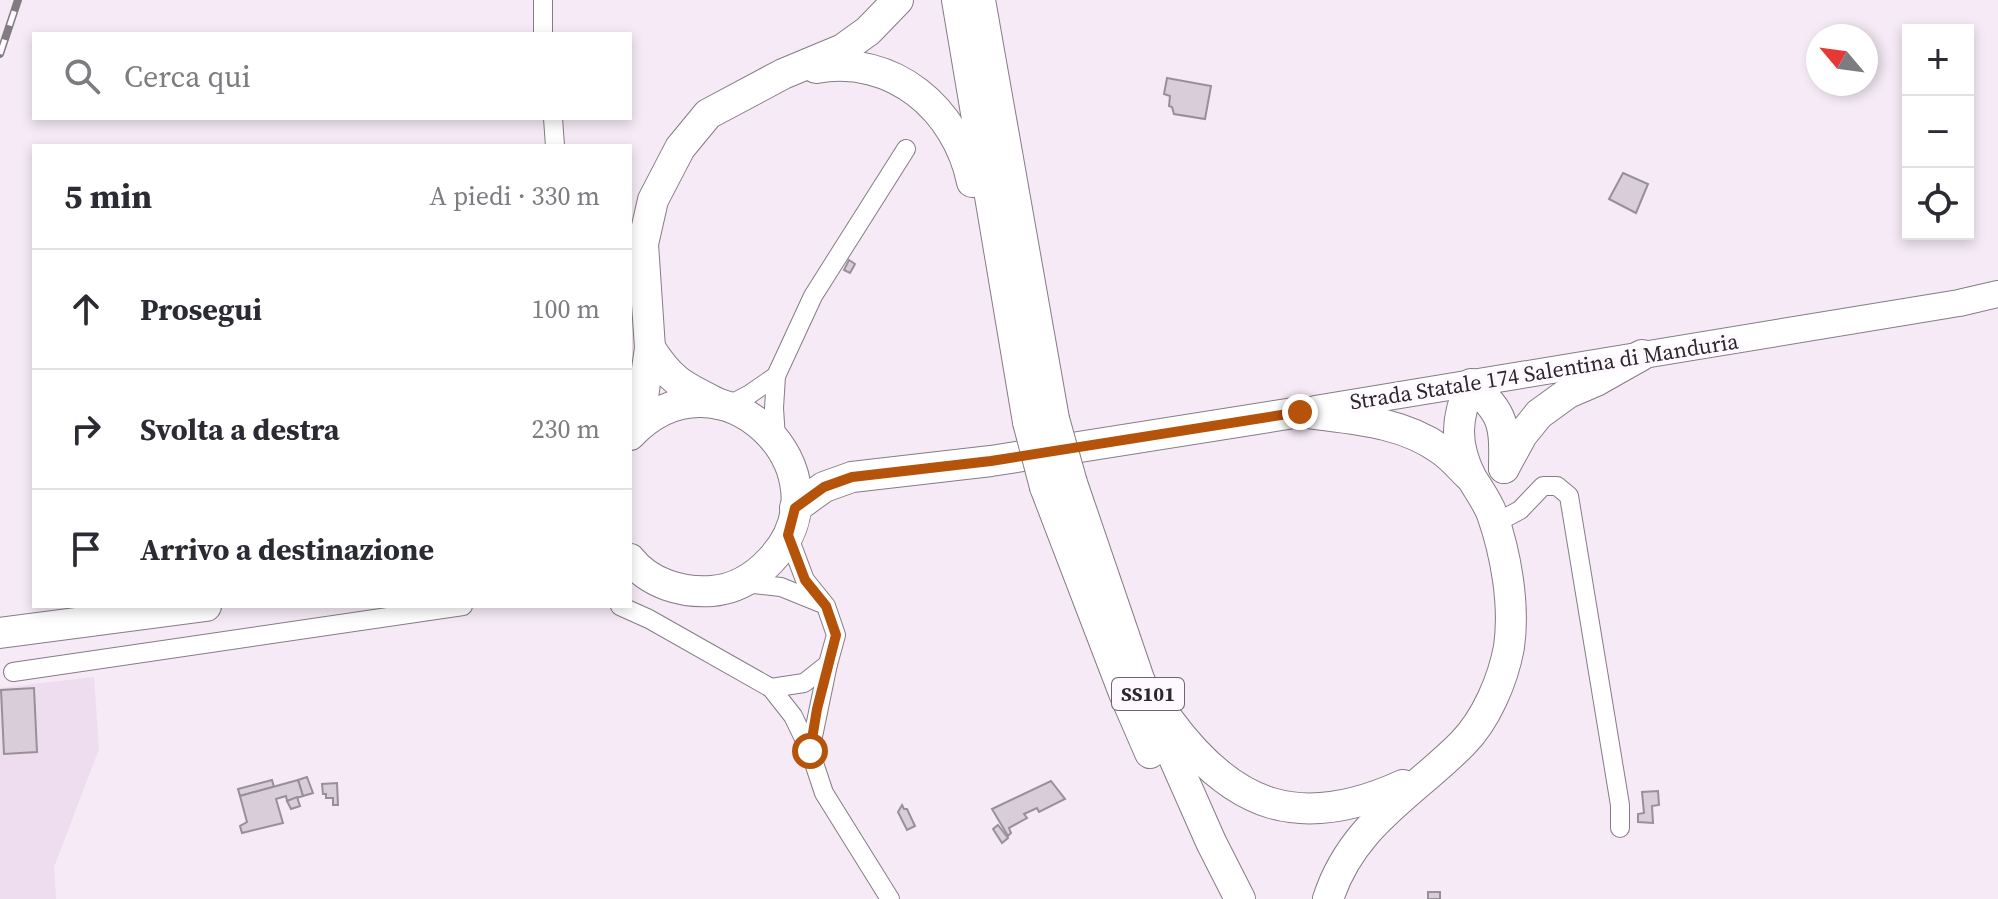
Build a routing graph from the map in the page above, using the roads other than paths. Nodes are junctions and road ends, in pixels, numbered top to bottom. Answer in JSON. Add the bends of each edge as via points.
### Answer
{"nodes":[{"id":1,"x":543,"y":0,"type":"edge"},
{"id":2,"x":898,"y":0,"type":"edge"},
{"id":3,"x":957,"y":0,"type":"edge"},
{"id":4,"x":980,"y":0,"type":"edge"},
{"id":5,"x":543,"y":32,"type":"edge"},
{"id":6,"x":783,"y":74,"type":"junction"},
{"id":7,"x":553,"y":120,"type":"edge"},
{"id":8,"x":555,"y":144,"type":"edge"},
{"id":9,"x":906,"y":149,"type":"dead end"},
{"id":10,"x":1006,"y":286,"type":"junction"},
{"id":11,"x":1998,"y":294,"type":"edge"},
{"id":12,"x":650,"y":348,"type":"junction"},
{"id":13,"x":1642,"y":355,"type":"junction"},
{"id":14,"x":776,"y":376,"type":"junction"},
{"id":15,"x":1471,"y":384,"type":"junction"},
{"id":16,"x":723,"y":405,"type":"junction"},
{"id":17,"x":1300,"y":412,"type":"junction"},
{"id":18,"x":1041,"y":420,"type":"junction"},
{"id":19,"x":633,"y":432,"type":"edge"},
{"id":20,"x":780,"y":446,"type":"junction"},
{"id":21,"x":1504,"y":468,"type":"junction"},
{"id":22,"x":852,"y":477,"type":"junction"},
{"id":23,"x":1472,"y":479,"type":"junction"},
{"id":24,"x":1058,"y":485,"type":"junction"},
{"id":25,"x":1493,"y":518,"type":"junction"},
{"id":26,"x":791,"y":522,"type":"junction"},
{"id":27,"x":632,"y":564,"type":"edge"},
{"id":28,"x":741,"y":583,"type":"junction"},
{"id":29,"x":826,"y":606,"type":"junction"},
{"id":30,"x":191,"y":608,"type":"edge"},
{"id":31,"x":449,"y":608,"type":"edge"},
{"id":32,"x":624,"y":608,"type":"edge"},
{"id":33,"x":0,"y":633,"type":"edge"},
{"id":34,"x":828,"y":664,"type":"junction"},
{"id":35,"x":13,"y":672,"type":"dead end"},
{"id":36,"x":1144,"y":685,"type":"junction"},
{"id":37,"x":771,"y":688,"type":"junction"},
{"id":38,"x":810,"y":751,"type":"junction"},
{"id":39,"x":1426,"y":775,"type":"junction"},
{"id":40,"x":1620,"y":828,"type":"dead end"},
{"id":41,"x":890,"y":899,"type":"edge"},
{"id":42,"x":1219,"y":899,"type":"edge"},
{"id":43,"x":1240,"y":899,"type":"edge"},
{"id":44,"x":1328,"y":899,"type":"edge"}],
"edges":[{"from":1,"to":5,"type":"street"},
{"from":2,"to":6,"type":"main road","via":[[843,49]]},
{"from":3,"to":10,"type":"main road","number":"SS101"},
{"from":4,"to":18,"type":"main road","number":"SS101"},
{"from":6,"to":10,"type":"main road","via":[[837,64],[879,72],[913,87],[945,117],[967,158],[982,231]]},
{"from":6,"to":12,"type":"main road","via":[[708,114],[680,148],[653,200],[643,244]]},
{"from":7,"to":8,"type":"street"},
{"from":9,"to":14,"type":"street","via":[[813,296]]},
{"from":10,"to":18,"type":"main road","number":"SS101"},
{"from":11,"to":13,"type":"main road","name":"Strada Statale 174 Salentina di Manduria"},
{"from":12,"to":16,"type":"main road","name":"Strada Statale 174 Salentina di Manduria","via":[[678,383]]},
{"from":12,"to":19,"type":"main road"},
{"from":13,"to":15,"type":"main road","name":"Strada Statale 174 Salentina di Manduria"},
{"from":13,"to":21,"type":"main road","via":[[1539,414]]},
{"from":14,"to":16,"type":"street"},
{"from":14,"to":20,"type":"street"},
{"from":15,"to":17,"type":"main road","name":"Strada Statale 174 Salentina di Manduria"},
{"from":15,"to":21,"type":"main road","via":[[1502,420]]},
{"from":15,"to":23,"type":"main road","via":[[1457,422]]},
{"from":16,"to":19,"type":"main road","via":[[685,404],[653,415]]},
{"from":16,"to":20,"type":"main road","name":"Strada Statale 174 Salentina di Manduria","via":[[754,419]]},
{"from":17,"to":22,"type":"main road","name":"Strada Statale 174 Salentina di Manduria","via":[[991,461]]},
{"from":17,"to":23,"type":"main road","via":[[1392,425],[1443,450]]},
{"from":18,"to":24,"type":"main road","number":"SS101","bridge":true},
{"from":20,"to":22,"type":"main road","name":"Strada Statale 174 Salentina di Manduria","via":[[816,468]]},
{"from":20,"to":26,"type":"main road","via":[[794,480]]},
{"from":21,"to":25,"type":"main road"},
{"from":22,"to":26,"type":"main road","name":"Strada Statale 174 Salentina di Manduria","via":[[824,487]]},
{"from":23,"to":25,"type":"main road"},
{"from":24,"to":36,"type":"main road","number":"SS101"},
{"from":24,"to":42,"type":"main road","number":"SS101","via":[[1124,693]]},
{"from":25,"to":39,"type":"main road","via":[[1504,561],[1509,647],[1484,716],[1463,744]]},
{"from":25,"to":40,"type":"street","via":[[1520,510],[1543,486],[1557,486],[1569,496]]},
{"from":26,"to":28,"type":"main road","name":"Strada Statale 174 Salentina di Manduria","via":[[768,563]]},
{"from":26,"to":29,"type":"street","via":[[805,580]]},
{"from":27,"to":28,"type":"main road","via":[[653,579],[696,592]]},
{"from":28,"to":29,"type":"street","via":[[781,587]]},
{"from":29,"to":34,"type":"street","via":[[836,635]]},
{"from":30,"to":33,"type":"main road"},
{"from":31,"to":35,"type":"street"},
{"from":32,"to":37,"type":"street"},
{"from":34,"to":37,"type":"street","via":[[804,683]]},
{"from":34,"to":38,"type":"street"},
{"from":36,"to":39,"type":"main road","via":[[1177,732],[1223,780],[1284,807],[1326,809],[1379,796]]},
{"from":36,"to":43,"type":"main road","number":"SS101"},
{"from":37,"to":38,"type":"street"},
{"from":38,"to":41,"type":"street","via":[[824,793]]},
{"from":39,"to":44,"type":"main road","via":[[1357,841]]}]}
